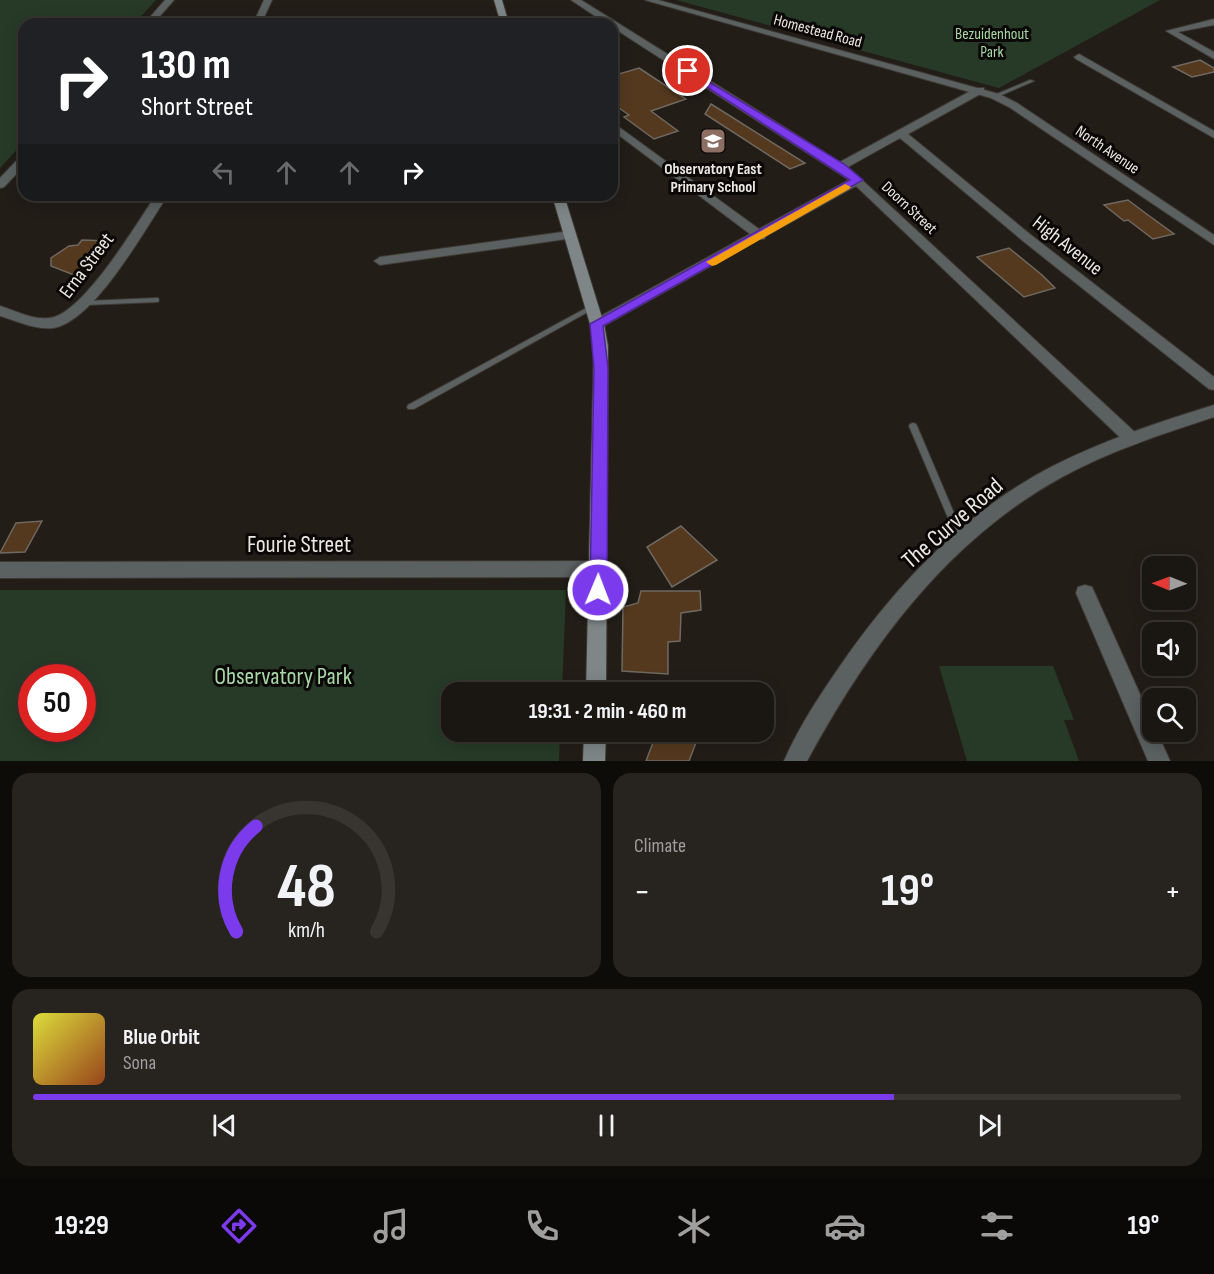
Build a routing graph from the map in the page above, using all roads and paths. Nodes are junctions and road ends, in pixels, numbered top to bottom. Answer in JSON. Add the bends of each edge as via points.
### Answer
{"nodes":[{"id":1,"x":170,"y":0,"type":"edge"},
{"id":2,"x":268,"y":0,"type":"edge"},
{"id":3,"x":498,"y":0,"type":"edge"},
{"id":4,"x":575,"y":0,"type":"edge"},
{"id":5,"x":649,"y":0,"type":"edge"},
{"id":6,"x":154,"y":18,"type":"edge"},
{"id":7,"x":260,"y":18,"type":"edge"},
{"id":8,"x":503,"y":18,"type":"edge"},
{"id":9,"x":604,"y":18,"type":"edge"},
{"id":10,"x":1214,"y":22,"type":"edge"},
{"id":11,"x":618,"y":27,"type":"edge"},
{"id":12,"x":1214,"y":56,"type":"edge"},
{"id":13,"x":1079,"y":57,"type":"dead end"},
{"id":14,"x":1032,"y":81,"type":"dead end"},
{"id":15,"x":980,"y":90,"type":"junction"},
{"id":16,"x":995,"y":96,"type":"junction"},
{"id":17,"x":618,"y":130,"type":"edge"},
{"id":18,"x":900,"y":133,"type":"junction"},
{"id":19,"x":1214,"y":135,"type":"edge"},
{"id":20,"x":18,"y":166,"type":"edge"},
{"id":21,"x":840,"y":167,"type":"junction"},
{"id":22,"x":857,"y":180,"type":"junction"},
{"id":23,"x":0,"y":185,"type":"edge"},
{"id":24,"x":158,"y":201,"type":"edge"},
{"id":25,"x":560,"y":201,"type":"edge"},
{"id":26,"x":570,"y":235,"type":"junction"},
{"id":27,"x":760,"y":236,"type":"junction"},
{"id":28,"x":1214,"y":241,"type":"edge"},
{"id":29,"x":380,"y":261,"type":"dead end"},
{"id":30,"x":156,"y":300,"type":"dead end"},
{"id":31,"x":86,"y":303,"type":"junction"},
{"id":32,"x":592,"y":308,"type":"junction"},
{"id":33,"x":0,"y":311,"type":"edge"},
{"id":34,"x":597,"y":324,"type":"junction"},
{"id":35,"x":1214,"y":386,"type":"edge"},
{"id":36,"x":411,"y":407,"type":"dead end"},
{"id":37,"x":1214,"y":411,"type":"edge"},
{"id":38,"x":913,"y":426,"type":"dead end"},
{"id":39,"x":1132,"y":439,"type":"junction"},
{"id":40,"x":961,"y":540,"type":"junction"},
{"id":41,"x":598,"y":569,"type":"junction"},
{"id":42,"x":0,"y":570,"type":"edge"},
{"id":43,"x":1084,"y":593,"type":"dead end"},
{"id":44,"x":596,"y":682,"type":"edge"},
{"id":45,"x":595,"y":742,"type":"edge"},
{"id":46,"x":594,"y":761,"type":"edge"},
{"id":47,"x":795,"y":761,"type":"edge"},
{"id":48,"x":1159,"y":761,"type":"edge"}],
"edges":[{"from":1,"to":6,"type":"street"},
{"from":2,"to":7,"type":"street"},
{"from":3,"to":8,"type":"main road"},
{"from":4,"to":9,"type":"street","name":"Doorn Street"},
{"from":5,"to":15,"type":"street","name":"Homestead Road"},
{"from":10,"to":12,"type":"street","via":[[1170,32]]},
{"from":11,"to":21,"type":"street","name":"Doorn Street"},
{"from":13,"to":19,"type":"street"},
{"from":14,"to":16,"type":"lane"},
{"from":15,"to":16,"type":"street","name":"North Avenue"},
{"from":15,"to":18,"type":"street"},
{"from":16,"to":28,"type":"street","name":"North Avenue"},
{"from":17,"to":27,"type":"street"},
{"from":18,"to":21,"type":"street"},
{"from":18,"to":35,"type":"street","name":"High Avenue"},
{"from":20,"to":23,"type":"street"},
{"from":21,"to":22,"type":"street","name":"Doorn Street"},
{"from":22,"to":27,"type":"street"},
{"from":22,"to":39,"type":"street","name":"Doorn Street"},
{"from":24,"to":31,"type":"street","name":"Erna Street"},
{"from":25,"to":26,"type":"main road"},
{"from":26,"to":29,"type":"street"},
{"from":26,"to":32,"type":"main road"},
{"from":27,"to":34,"type":"street"},
{"from":30,"to":31,"type":"lane"},
{"from":31,"to":33,"type":"street","name":"Erna Street","via":[[71,316],[53,323],[37,323]]},
{"from":32,"to":34,"type":"main road"},
{"from":32,"to":36,"type":"lane"},
{"from":34,"to":41,"type":"main road","via":[[601,368]]},
{"from":37,"to":39,"type":"street","name":"The Curve Road"},
{"from":38,"to":40,"type":"lane"},
{"from":39,"to":40,"type":"street","name":"The Curve Road","via":[[1038,483]]},
{"from":40,"to":47,"type":"street","name":"The Curve Road","via":[[887,616],[848,670]]},
{"from":41,"to":42,"type":"street","name":"Fourie Street"},
{"from":41,"to":44,"type":"main road"},
{"from":43,"to":48,"type":"street"},
{"from":45,"to":46,"type":"main road"}]}
